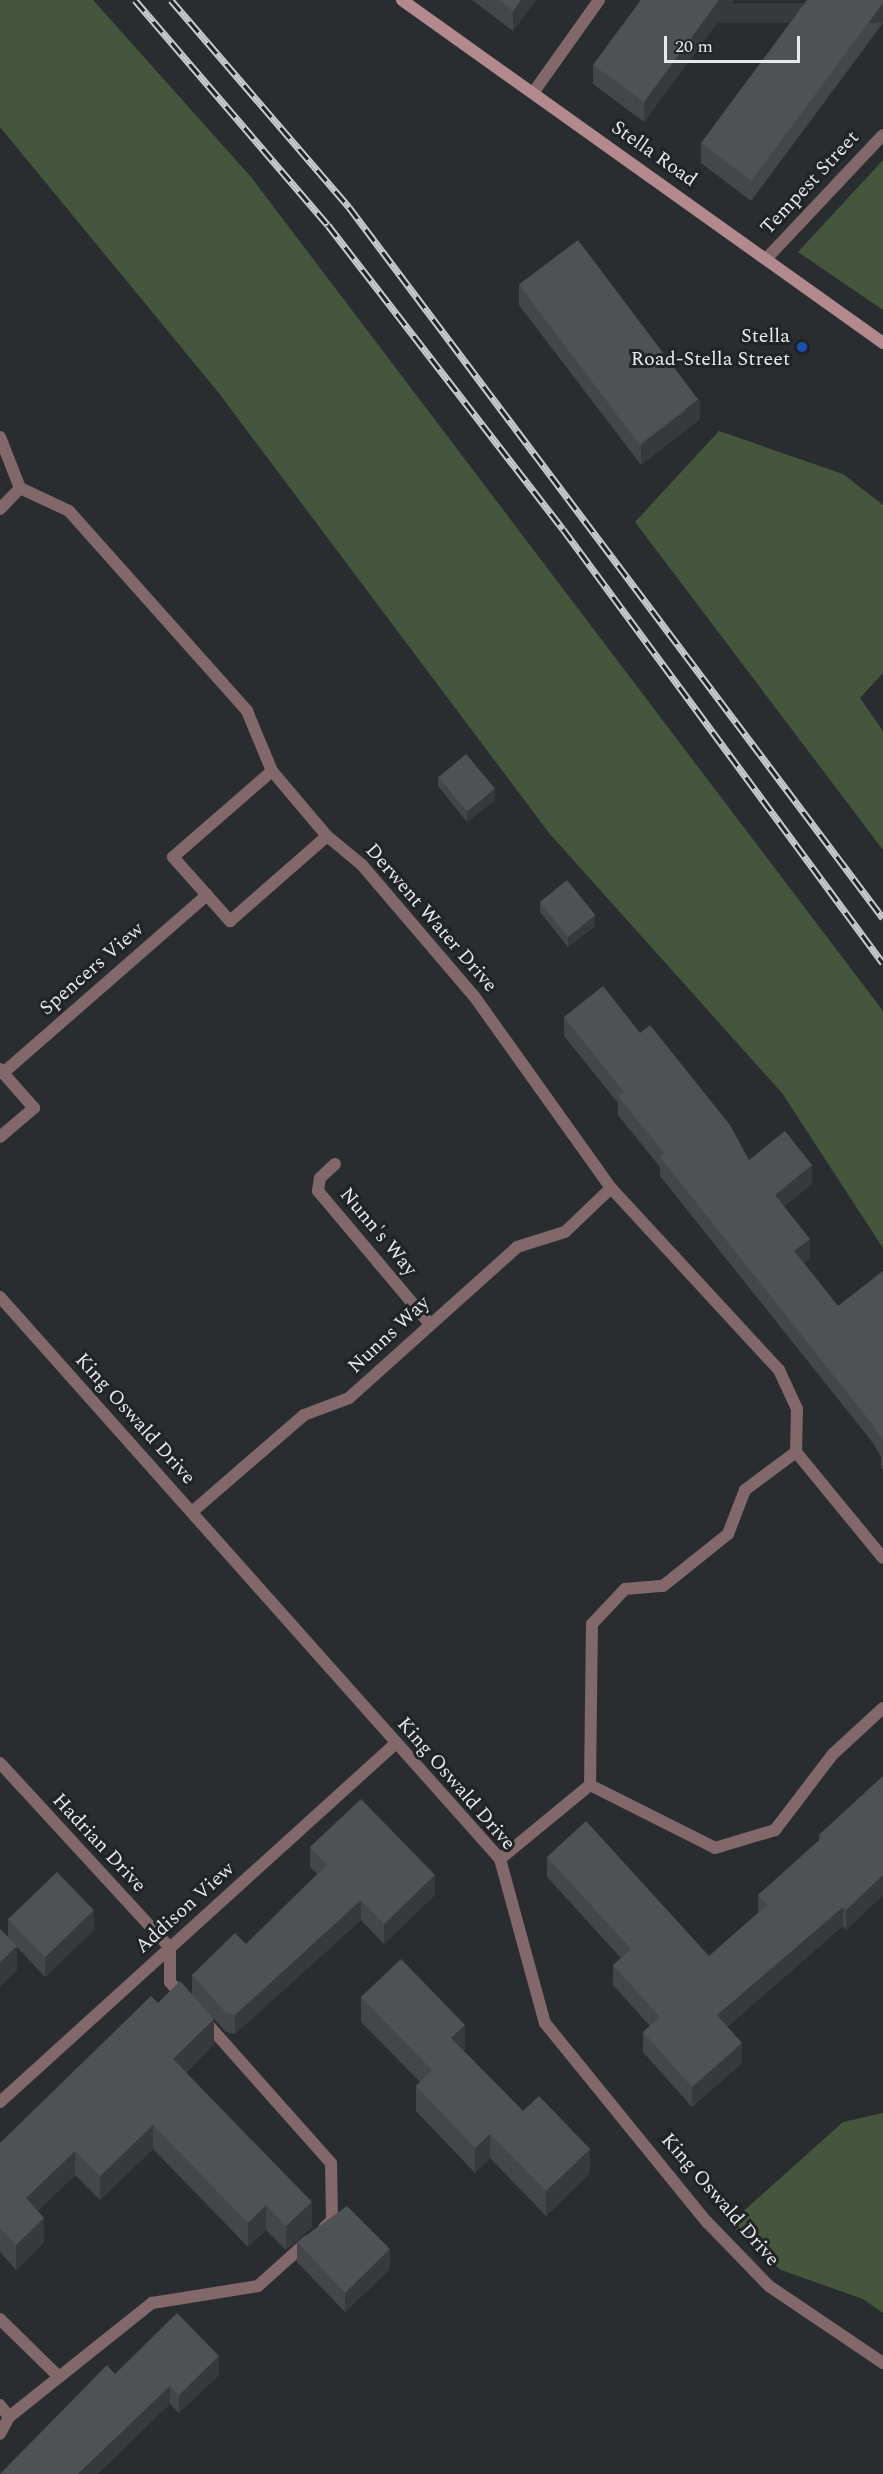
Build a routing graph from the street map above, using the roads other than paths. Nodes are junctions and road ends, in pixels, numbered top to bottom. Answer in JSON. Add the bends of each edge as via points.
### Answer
{"nodes":[{"id":1,"x":402,"y":0,"type":"edge"},
{"id":2,"x":599,"y":0,"type":"edge"},
{"id":3,"x":533,"y":93,"type":"junction"},
{"id":4,"x":883,"y":135,"type":"edge"},
{"id":5,"x":766,"y":259,"type":"junction"},
{"id":6,"x":883,"y":343,"type":"edge"},
{"id":7,"x":0,"y":437,"type":"edge"},
{"id":8,"x":20,"y":488,"type":"junction"},
{"id":9,"x":0,"y":509,"type":"edge"},
{"id":10,"x":272,"y":771,"type":"junction"},
{"id":11,"x":327,"y":836,"type":"junction"},
{"id":12,"x":207,"y":895,"type":"junction"},
{"id":13,"x":2,"y":1071,"type":"edge"},
{"id":14,"x":0,"y":1137,"type":"edge"},
{"id":15,"x":335,"y":1164,"type":"dead end"},
{"id":16,"x":611,"y":1188,"type":"junction"},
{"id":17,"x":0,"y":1297,"type":"edge"},
{"id":18,"x":429,"y":1323,"type":"junction"},
{"id":19,"x":796,"y":1452,"type":"junction"},
{"id":20,"x":192,"y":1512,"type":"junction"},
{"id":21,"x":883,"y":1558,"type":"edge"},
{"id":22,"x":883,"y":1708,"type":"edge"},
{"id":23,"x":396,"y":1743,"type":"junction"},
{"id":24,"x":0,"y":1763,"type":"edge"},
{"id":25,"x":590,"y":1785,"type":"junction"},
{"id":26,"x":500,"y":1858,"type":"junction"},
{"id":27,"x":170,"y":1948,"type":"junction"},
{"id":28,"x":0,"y":2102,"type":"edge"},
{"id":29,"x":0,"y":2319,"type":"edge"},
{"id":30,"x":883,"y":2363,"type":"edge"},
{"id":31,"x":58,"y":2376,"type":"junction"},
{"id":32,"x":0,"y":2405,"type":"edge"},
{"id":33,"x":9,"y":2417,"type":"junction"},
{"id":34,"x":0,"y":2434,"type":"edge"}],
"edges":[{"from":1,"to":3,"type":"main road","name":"Stella Road"},
{"from":2,"to":3,"type":"street"},
{"from":3,"to":5,"type":"main road","name":"Stella Road"},
{"from":4,"to":5,"type":"street","name":"Tempest Street"},
{"from":5,"to":6,"type":"main road","name":"Stella Road"},
{"from":7,"to":8,"type":"street"},
{"from":8,"to":9,"type":"street"},
{"from":8,"to":10,"type":"street","name":"Derwent Water Drive","via":[[69,511],[247,711]]},
{"from":10,"to":11,"type":"street","name":"Derwent Water Drive"},
{"from":10,"to":12,"type":"street","via":[[173,857]]},
{"from":11,"to":12,"type":"street","via":[[230,921]]},
{"from":11,"to":16,"type":"street","name":"Derwent Water Drive","via":[[362,865],[474,996]]},
{"from":12,"to":13,"type":"street","name":"Spencers View"},
{"from":13,"to":14,"type":"street","name":"Spencers View","via":[[34,1108]]},
{"from":15,"to":18,"type":"street","name":"Nunn's Way","via":[[320,1178],[318,1191]]},
{"from":16,"to":18,"type":"street","name":"Nunns Way","via":[[565,1232],[517,1247]]},
{"from":16,"to":19,"type":"street","name":"Derwent Water Drive","via":[[779,1370],[797,1409]]},
{"from":17,"to":20,"type":"street","name":"King Oswald Drive"},
{"from":18,"to":20,"type":"street","name":"Nunns Way","via":[[349,1398],[304,1415]]},
{"from":19,"to":21,"type":"street"},
{"from":19,"to":25,"type":"street","via":[[745,1490],[728,1534],[663,1586],[625,1589],[592,1624]]},
{"from":20,"to":23,"type":"street","name":"King Oswald Drive"},
{"from":22,"to":25,"type":"street","via":[[833,1754],[775,1830],[715,1848]]},
{"from":23,"to":26,"type":"street","name":"King Oswald Drive"},
{"from":23,"to":27,"type":"street","name":"Addison View"},
{"from":24,"to":27,"type":"street","name":"Hadrian Drive"},
{"from":25,"to":26,"type":"street"},
{"from":26,"to":30,"type":"street","name":"King Oswald Drive","via":[[545,2023],[707,2222],[770,2286]]},
{"from":27,"to":28,"type":"street","name":"Addison View"},
{"from":27,"to":31,"type":"street","via":[[170,1982],[331,2163],[332,2220],[258,2286],[152,2303]]},
{"from":29,"to":31,"type":"street"},
{"from":31,"to":33,"type":"street"},
{"from":32,"to":33,"type":"street"},
{"from":33,"to":34,"type":"street"}]}
